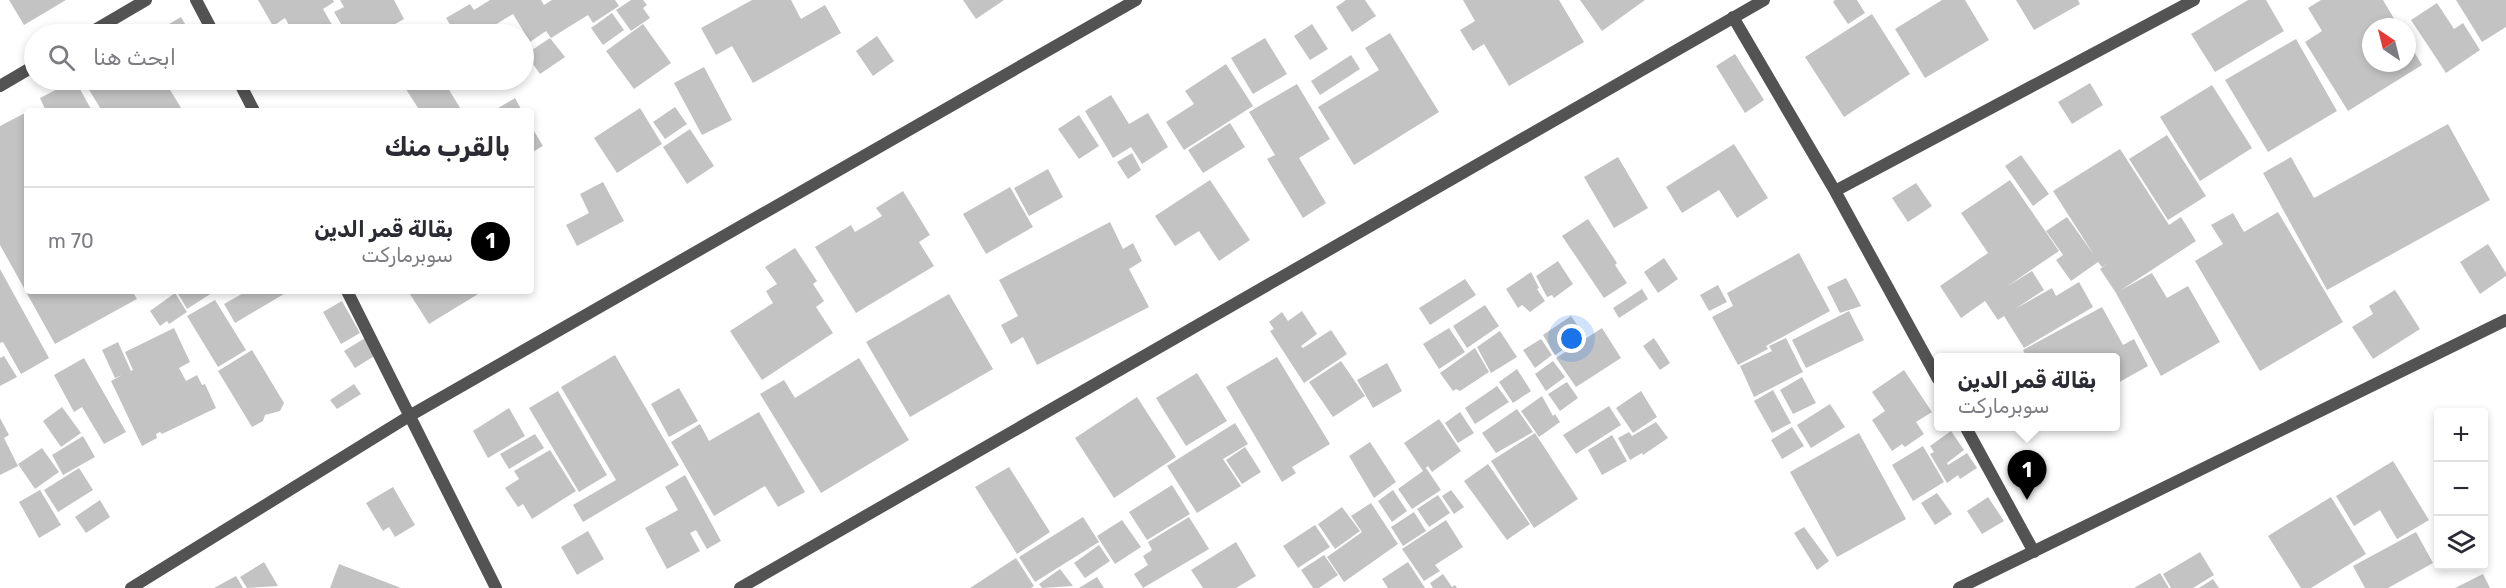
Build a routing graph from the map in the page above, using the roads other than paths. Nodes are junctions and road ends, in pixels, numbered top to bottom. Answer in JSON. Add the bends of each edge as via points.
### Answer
{"nodes":[{"id":1,"x":146,"y":0,"type":"edge"},
{"id":2,"x":196,"y":0,"type":"edge"},
{"id":3,"x":1136,"y":0,"type":"edge"},
{"id":4,"x":1764,"y":0,"type":"edge"},
{"id":5,"x":2194,"y":0,"type":"edge"},
{"id":6,"x":1733,"y":17,"type":"junction"},
{"id":7,"x":105,"y":24,"type":"edge"},
{"id":8,"x":209,"y":24,"type":"edge"},
{"id":9,"x":24,"y":72,"type":"edge"},
{"id":10,"x":0,"y":86,"type":"edge"},
{"id":11,"x":243,"y":90,"type":"edge"},
{"id":12,"x":252,"y":108,"type":"edge"},
{"id":13,"x":1835,"y":191,"type":"junction"},
{"id":14,"x":349,"y":294,"type":"edge"},
{"id":15,"x":2506,"y":320,"type":"edge"},
{"id":16,"x":1934,"y":372,"type":"edge"},
{"id":17,"x":411,"y":415,"type":"junction"},
{"id":18,"x":1968,"y":431,"type":"edge"},
{"id":19,"x":2034,"y":552,"type":"junction"},
{"id":20,"x":131,"y":588,"type":"edge"},
{"id":21,"x":496,"y":588,"type":"edge"},
{"id":22,"x":740,"y":588,"type":"edge"},
{"id":23,"x":1959,"y":588,"type":"edge"}],
"edges":[{"from":1,"to":7,"type":"street"},
{"from":2,"to":8,"type":"street"},
{"from":3,"to":17,"type":"street"},
{"from":4,"to":6,"type":"street"},
{"from":5,"to":13,"type":"street"},
{"from":6,"to":13,"type":"street"},
{"from":6,"to":22,"type":"street"},
{"from":9,"to":10,"type":"street"},
{"from":11,"to":12,"type":"street"},
{"from":13,"to":16,"type":"street"},
{"from":14,"to":17,"type":"street"},
{"from":15,"to":19,"type":"street"},
{"from":17,"to":20,"type":"street"},
{"from":17,"to":21,"type":"street"},
{"from":18,"to":19,"type":"street"},
{"from":19,"to":23,"type":"street"}]}
